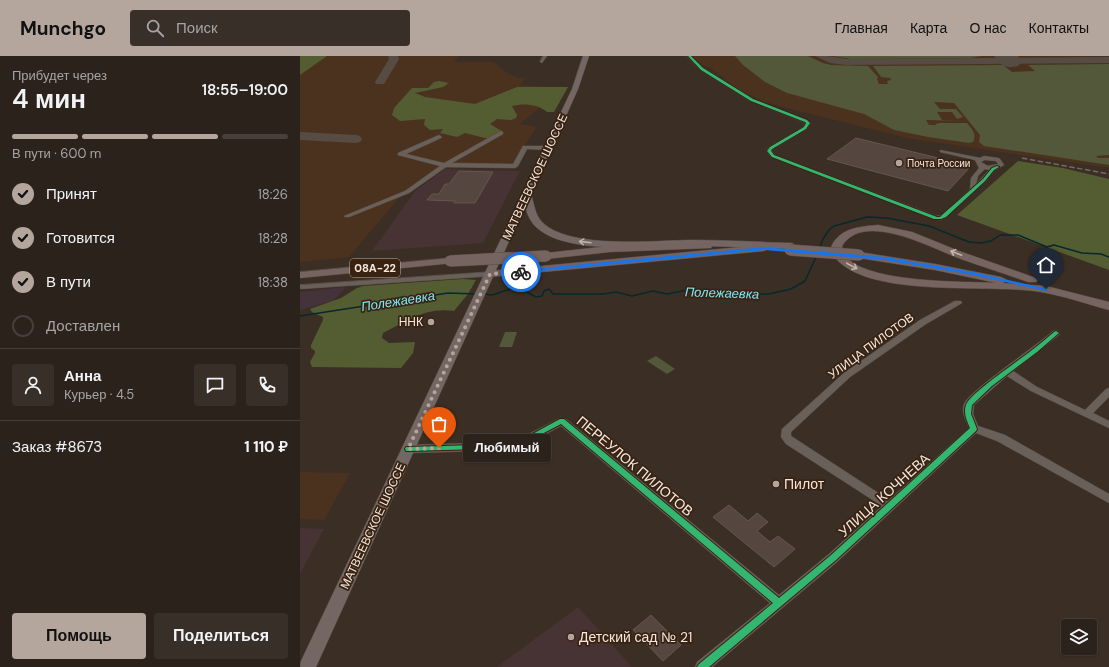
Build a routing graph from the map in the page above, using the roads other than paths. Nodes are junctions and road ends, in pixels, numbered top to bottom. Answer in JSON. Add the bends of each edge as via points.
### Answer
{"nodes":[{"id":1,"x":545,"y":56,"type":"edge"},
{"id":2,"x":586,"y":56,"type":"edge"},
{"id":3,"x":689,"y":56,"type":"edge"},
{"id":4,"x":542,"y":62,"type":"dead end"},
{"id":5,"x":501,"y":133,"type":"dead end"},
{"id":6,"x":439,"y":136,"type":"dead end"},
{"id":7,"x":549,"y":148,"type":"junction"},
{"id":8,"x":942,"y":151,"type":"dead end"},
{"id":9,"x":978,"y":159,"type":"junction"},
{"id":10,"x":445,"y":165,"type":"junction"},
{"id":11,"x":982,"y":166,"type":"junction"},
{"id":12,"x":997,"y":167,"type":"junction"},
{"id":13,"x":973,"y":190,"type":"junction"},
{"id":14,"x":526,"y":195,"type":"junction"},
{"id":15,"x":347,"y":216,"type":"dead end"},
{"id":16,"x":764,"y":247,"type":"junction"},
{"id":17,"x":860,"y":253,"type":"junction"},
{"id":18,"x":300,"y":275,"type":"edge"},
{"id":19,"x":488,"y":279,"type":"junction"},
{"id":20,"x":1032,"y":280,"type":"junction"},
{"id":21,"x":300,"y":288,"type":"edge"},
{"id":22,"x":1046,"y":289,"type":"junction"},
{"id":23,"x":1109,"y":300,"type":"edge"},
{"id":24,"x":958,"y":303,"type":"dead end"},
{"id":25,"x":1109,"y":306,"type":"edge"},
{"id":26,"x":1056,"y":333,"type":"dead end"},
{"id":27,"x":1006,"y":372,"type":"junction"},
{"id":28,"x":1109,"y":391,"type":"edge"},
{"id":29,"x":1087,"y":414,"type":"junction"},
{"id":30,"x":1109,"y":425,"type":"edge"},
{"id":31,"x":974,"y":430,"type":"junction"},
{"id":32,"x":408,"y":449,"type":"junction"},
{"id":33,"x":1109,"y":499,"type":"edge"},
{"id":34,"x":890,"y":506,"type":"junction"},
{"id":35,"x":778,"y":602,"type":"junction"},
{"id":36,"x":307,"y":667,"type":"edge"},
{"id":37,"x":702,"y":667,"type":"edge"}],
"edges":[{"from":1,"to":4,"type":"street"},
{"from":2,"to":7,"type":"main road","name":"МАТВЕЕВСКОЕ ШОССЕ","via":[[576,89]]},
{"from":3,"to":13,"type":"street","via":[[702,69],[752,100],[808,123],[805,128],[771,148],[770,154],[778,159],[936,218],[944,216]]},
{"from":5,"to":10,"type":"street"},
{"from":6,"to":10,"type":"street","via":[[400,154]]},
{"from":7,"to":10,"type":"street","via":[[525,147],[515,166]]},
{"from":7,"to":14,"type":"main road","name":"МАТВЕЕВСКОЕ ШОССЕ"},
{"from":8,"to":9,"type":"street"},
{"from":9,"to":11,"type":"street","via":[[977,162]]},
{"from":9,"to":12,"type":"street","via":[[998,160],[1001,165]]},
{"from":10,"to":15,"type":"street","via":[[407,192]]},
{"from":11,"to":12,"type":"street"},
{"from":11,"to":13,"type":"street","via":[[972,181]]},
{"from":12,"to":13,"type":"street"},
{"from":16,"to":14,"type":"main road","one_way":true,"via":[[714,243],[620,244],[572,240],[550,232],[536,222]]},
{"from":14,"to":19,"type":"main road","name":"МАТВЕЕВСКОЕ ШОССЕ"},
{"from":16,"to":17,"type":"highway","bridge":true},
{"from":16,"to":18,"type":"highway","number":"08А-22","bridge":true,"via":[[564,254],[450,261]]},
{"from":16,"to":19,"type":"highway"},
{"from":17,"to":20,"type":"highway","via":[[968,267]]},
{"from":17,"to":22,"type":"highway"},
{"from":19,"to":21,"type":"street"},
{"from":19,"to":32,"type":"main road","name":"МАТВЕЕВСКОЕ ШОССЕ"},
{"from":20,"to":22,"type":"highway","one_way":true,"via":[[890,229],[865,228],[854,231],[840,239],[836,246],[837,253],[845,263],[883,277]]},
{"from":20,"to":23,"type":"highway"},
{"from":22,"to":25,"type":"highway"},
{"from":24,"to":34,"type":"street","name":"УЛИЦА ПИЛОТОВ","via":[[923,322],[847,375],[786,431],[790,441]]},
{"from":26,"to":27,"type":"street"},
{"from":27,"to":29,"type":"street"},
{"from":27,"to":31,"type":"street","via":[[969,404],[968,414]]},
{"from":28,"to":29,"type":"street"},
{"from":29,"to":30,"type":"street"},
{"from":31,"to":33,"type":"street","via":[[1002,438]]},
{"from":31,"to":34,"type":"street","name":"УЛИЦА КОЧНЕВА"},
{"from":32,"to":35,"type":"street","name":"ПЕРЕУЛОК ПИЛОТОВ","via":[[515,446],[562,421]]},
{"from":32,"to":36,"type":"main road","name":"МАТВЕЕВСКОЕ ШОССЕ"},
{"from":34,"to":35,"type":"street","name":"УЛИЦА КОЧНЕВА","via":[[833,558]]},
{"from":35,"to":37,"type":"street","name":"УЛИЦА КОЧНЕВА"}]}
